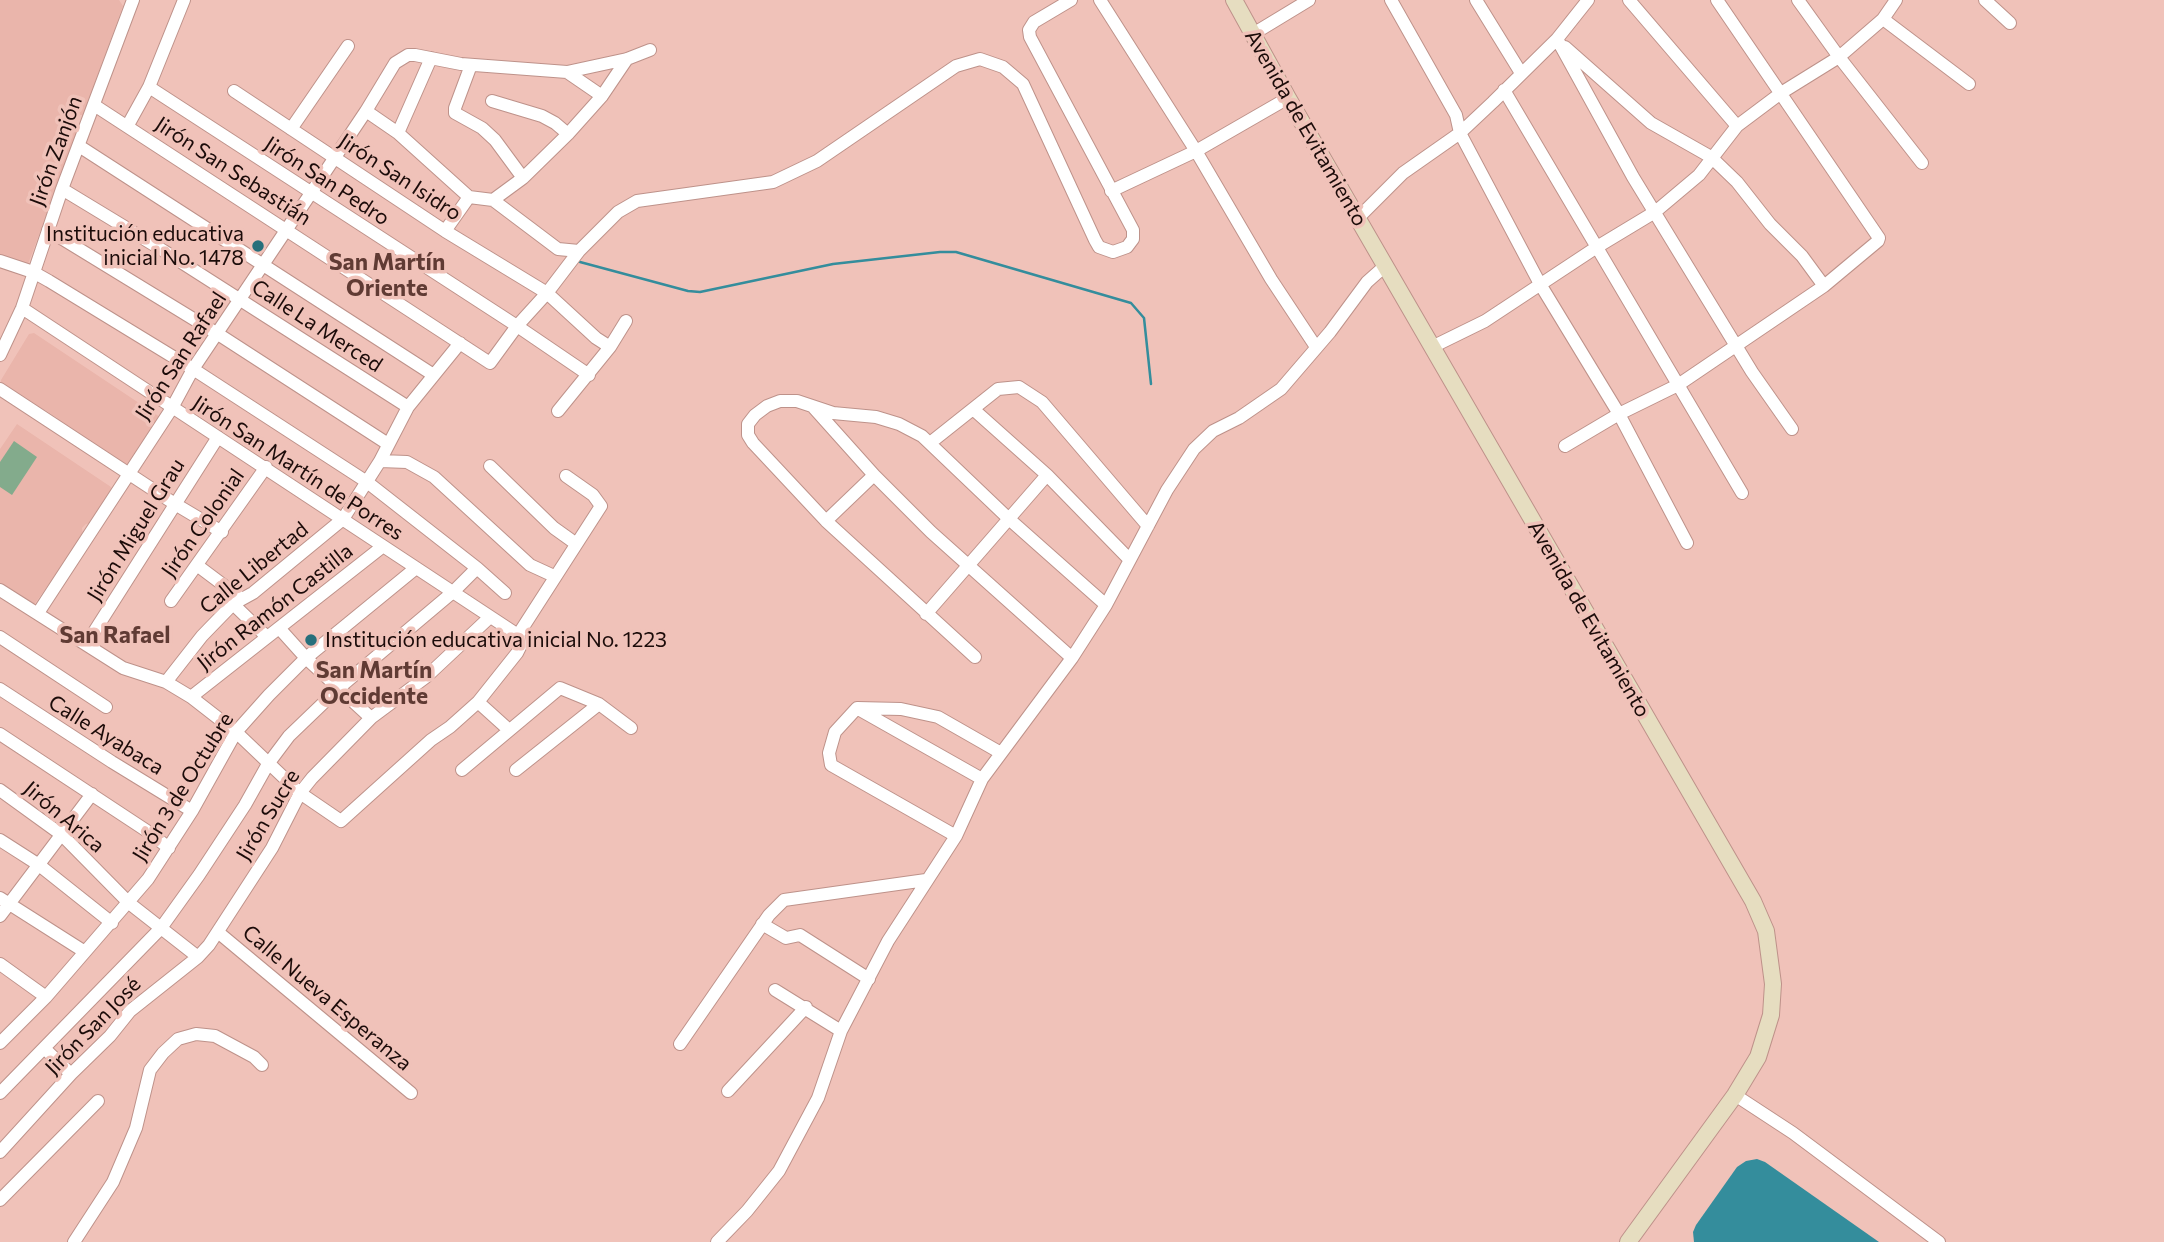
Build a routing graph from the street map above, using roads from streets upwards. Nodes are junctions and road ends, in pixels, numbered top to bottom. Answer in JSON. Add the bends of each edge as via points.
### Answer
{"nodes":[{"id":1,"x":133,"y":0,"type":"edge"},
{"id":2,"x":184,"y":0,"type":"edge"},
{"id":3,"x":1071,"y":0,"type":"edge"},
{"id":4,"x":1100,"y":0,"type":"edge"},
{"id":5,"x":1234,"y":0,"type":"edge"},
{"id":6,"x":1391,"y":0,"type":"edge"},
{"id":7,"x":1476,"y":0,"type":"edge"},
{"id":8,"x":1588,"y":0,"type":"edge"},
{"id":9,"x":1629,"y":0,"type":"edge"},
{"id":10,"x":1717,"y":0,"type":"edge"},
{"id":11,"x":1798,"y":0,"type":"edge"},
{"id":12,"x":1896,"y":0,"type":"edge"},
{"id":13,"x":1985,"y":0,"type":"edge"},
{"id":14,"x":1304,"y":1,"type":"edge"},
{"id":15,"x":1883,"y":19,"type":"junction"},
{"id":16,"x":2010,"y":23,"type":"dead end"},
{"id":17,"x":1253,"y":34,"type":"junction"},
{"id":18,"x":1557,"y":39,"type":"junction"},
{"id":19,"x":348,"y":46,"type":"dead end"},
{"id":20,"x":650,"y":50,"type":"dead end"},
{"id":21,"x":1839,"y":57,"type":"junction"},
{"id":22,"x":431,"y":58,"type":"junction"},
{"id":23,"x":627,"y":60,"type":"junction"},
{"id":24,"x":471,"y":65,"type":"junction"},
{"id":25,"x":567,"y":72,"type":"junction"},
{"id":26,"x":1521,"y":73,"type":"junction"},
{"id":27,"x":1969,"y":84,"type":"dead end"},
{"id":28,"x":149,"y":87,"type":"junction"},
{"id":29,"x":1504,"y":90,"type":"junction"},
{"id":30,"x":234,"y":91,"type":"dead end"},
{"id":31,"x":1781,"y":93,"type":"junction"},
{"id":32,"x":602,"y":96,"type":"junction"},
{"id":33,"x":1287,"y":98,"type":"junction"},
{"id":34,"x":492,"y":101,"type":"dead end"},
{"id":35,"x":94,"y":105,"type":"junction"},
{"id":36,"x":366,"y":111,"type":"junction"},
{"id":37,"x":128,"y":125,"type":"junction"},
{"id":38,"x":1737,"y":126,"type":"junction"},
{"id":39,"x":291,"y":130,"type":"junction"},
{"id":40,"x":1460,"y":132,"type":"junction"},
{"id":41,"x":398,"y":134,"type":"junction"},
{"id":42,"x":569,"y":134,"type":"junction"},
{"id":43,"x":79,"y":146,"type":"junction"},
{"id":44,"x":1196,"y":151,"type":"junction"},
{"id":45,"x":335,"y":157,"type":"junction"},
{"id":46,"x":1711,"y":158,"type":"junction"},
{"id":47,"x":1922,"y":163,"type":"dead end"},
{"id":48,"x":523,"y":178,"type":"junction"},
{"id":49,"x":62,"y":190,"type":"junction"},
{"id":50,"x":1111,"y":191,"type":"junction"},
{"id":51,"x":311,"y":193,"type":"junction"},
{"id":52,"x":469,"y":197,"type":"junction"},
{"id":53,"x":493,"y":200,"type":"junction"},
{"id":54,"x":1655,"y":212,"type":"junction"},
{"id":55,"x":1358,"y":218,"type":"junction"},
{"id":56,"x":287,"y":229,"type":"junction"},
{"id":57,"x":48,"y":230,"type":"junction"},
{"id":58,"x":445,"y":231,"type":"junction"},
{"id":59,"x":1597,"y":247,"type":"junction"},
{"id":60,"x":579,"y":251,"type":"junction"},
{"id":61,"x":0,"y":261,"type":"edge"},
{"id":62,"x":263,"y":265,"type":"junction"},
{"id":63,"x":1385,"y":266,"type":"junction"},
{"id":64,"x":33,"y":272,"type":"junction"},
{"id":65,"x":1540,"y":284,"type":"junction"},
{"id":66,"x":1824,"y":286,"type":"junction"},
{"id":67,"x":547,"y":293,"type":"junction"},
{"id":68,"x":240,"y":299,"type":"junction"},
{"id":69,"x":22,"y":308,"type":"junction"},
{"id":70,"x":626,"y":321,"type":"dead end"},
{"id":71,"x":517,"y":326,"type":"junction"},
{"id":72,"x":218,"y":334,"type":"junction"},
{"id":73,"x":460,"y":343,"type":"junction"},
{"id":74,"x":1737,"y":345,"type":"junction"},
{"id":75,"x":2,"y":347,"type":"edge"},
{"id":76,"x":610,"y":347,"type":"junction"},
{"id":77,"x":1316,"y":347,"type":"junction"},
{"id":78,"x":1432,"y":348,"type":"junction"},
{"id":79,"x":193,"y":369,"type":"junction"},
{"id":80,"x":432,"y":374,"type":"junction"},
{"id":81,"x":589,"y":375,"type":"junction"},
{"id":82,"x":1678,"y":385,"type":"junction"},
{"id":83,"x":0,"y":388,"type":"edge"},
{"id":84,"x":813,"y":406,"type":"junction"},
{"id":85,"x":408,"y":407,"type":"junction"},
{"id":86,"x":172,"y":408,"type":"junction"},
{"id":87,"x":974,"y":409,"type":"junction"},
{"id":88,"x":558,"y":411,"type":"dead end"},
{"id":89,"x":1619,"y":414,"type":"junction"},
{"id":90,"x":1793,"y":429,"type":"dead end"},
{"id":91,"x":218,"y":437,"type":"junction"},
{"id":92,"x":930,"y":443,"type":"junction"},
{"id":93,"x":388,"y":444,"type":"junction"},
{"id":94,"x":1565,"y":446,"type":"dead end"},
{"id":95,"x":380,"y":461,"type":"junction"},
{"id":96,"x":490,"y":466,"type":"dead end"},
{"id":97,"x":265,"y":467,"type":"junction"},
{"id":98,"x":128,"y":473,"type":"junction"},
{"id":99,"x":874,"y":475,"type":"junction"},
{"id":100,"x":1047,"y":475,"type":"junction"},
{"id":101,"x":566,"y":476,"type":"dead end"},
{"id":102,"x":367,"y":482,"type":"junction"},
{"id":103,"x":1742,"y":493,"type":"dead end"},
{"id":104,"x":175,"y":504,"type":"junction"},
{"id":105,"x":343,"y":519,"type":"junction"},
{"id":106,"x":1009,"y":519,"type":"junction"},
{"id":107,"x":826,"y":521,"type":"junction"},
{"id":108,"x":1148,"y":526,"type":"junction"},
{"id":109,"x":222,"y":532,"type":"junction"},
{"id":110,"x":575,"y":543,"type":"junction"},
{"id":111,"x":1687,"y":543,"type":"dead end"},
{"id":112,"x":382,"y":547,"type":"junction"},
{"id":113,"x":1129,"y":559,"type":"junction"},
{"id":114,"x":198,"y":566,"type":"junction"},
{"id":115,"x":967,"y":566,"type":"junction"},
{"id":116,"x":416,"y":568,"type":"junction"},
{"id":117,"x":477,"y":568,"type":"junction"},
{"id":118,"x":554,"y":576,"type":"junction"},
{"id":119,"x":0,"y":590,"type":"edge"},
{"id":120,"x":453,"y":592,"type":"junction"},
{"id":121,"x":505,"y":593,"type":"dead end"},
{"id":122,"x":171,"y":601,"type":"dead end"},
{"id":123,"x":238,"y":602,"type":"junction"},
{"id":124,"x":1105,"y":605,"type":"junction"},
{"id":125,"x":38,"y":613,"type":"junction"},
{"id":126,"x":926,"y":614,"type":"junction"},
{"id":127,"x":490,"y":617,"type":"junction"},
{"id":128,"x":279,"y":628,"type":"junction"},
{"id":129,"x":518,"y":635,"type":"junction"},
{"id":130,"x":266,"y":636,"type":"junction"},
{"id":131,"x":0,"y":637,"type":"edge"},
{"id":132,"x":87,"y":643,"type":"junction"},
{"id":133,"x":975,"y":657,"type":"dead end"},
{"id":134,"x":306,"y":658,"type":"junction"},
{"id":135,"x":1072,"y":658,"type":"junction"},
{"id":136,"x":166,"y":682,"type":"junction"},
{"id":137,"x":340,"y":688,"type":"junction"},
{"id":138,"x":0,"y":689,"type":"edge"},
{"id":139,"x":191,"y":697,"type":"junction"},
{"id":140,"x":478,"y":702,"type":"junction"},
{"id":141,"x":599,"y":704,"type":"junction"},
{"id":142,"x":106,"y":707,"type":"dead end"},
{"id":143,"x":857,"y":708,"type":"junction"},
{"id":144,"x":372,"y":718,"type":"junction"},
{"id":145,"x":631,"y":728,"type":"dead end"},
{"id":146,"x":509,"y":730,"type":"junction"},
{"id":147,"x":236,"y":732,"type":"junction"},
{"id":148,"x":0,"y":734,"type":"edge"},
{"id":149,"x":1001,"y":753,"type":"junction"},
{"id":150,"x":268,"y":764,"type":"junction"},
{"id":151,"x":516,"y":769,"type":"dead end"},
{"id":152,"x":463,"y":771,"type":"dead end"},
{"id":153,"x":982,"y":779,"type":"junction"},
{"id":154,"x":0,"y":790,"type":"edge"},
{"id":155,"x":300,"y":793,"type":"junction"},
{"id":156,"x":92,"y":794,"type":"junction"},
{"id":157,"x":192,"y":811,"type":"junction"},
{"id":158,"x":62,"y":835,"type":"junction"},
{"id":159,"x":956,"y":836,"type":"junction"},
{"id":160,"x":0,"y":840,"type":"edge"},
{"id":161,"x":169,"y":848,"type":"junction"},
{"id":162,"x":39,"y":866,"type":"junction"},
{"id":163,"x":926,"y":880,"type":"junction"},
{"id":164,"x":4,"y":901,"type":"edge"},
{"id":165,"x":130,"y":903,"type":"junction"},
{"id":166,"x":0,"y":916,"type":"edge"},
{"id":167,"x":112,"y":923,"type":"junction"},
{"id":168,"x":762,"y":925,"type":"junction"},
{"id":169,"x":160,"y":928,"type":"junction"},
{"id":170,"x":219,"y":933,"type":"junction"},
{"id":171,"x":85,"y":952,"type":"junction"},
{"id":172,"x":198,"y":957,"type":"junction"},
{"id":173,"x":0,"y":964,"type":"edge"},
{"id":174,"x":869,"y":979,"type":"junction"},
{"id":175,"x":775,"y":990,"type":"dead end"},
{"id":176,"x":46,"y":997,"type":"junction"},
{"id":177,"x":806,"y":1007,"type":"junction"},
{"id":178,"x":841,"y":1031,"type":"junction"},
{"id":179,"x":0,"y":1043,"type":"edge"},
{"id":180,"x":680,"y":1044,"type":"dead end"},
{"id":181,"x":44,"y":1048,"type":"junction"},
{"id":182,"x":262,"y":1065,"type":"dead end"},
{"id":183,"x":71,"y":1074,"type":"junction"},
{"id":184,"x":728,"y":1091,"type":"dead end"},
{"id":185,"x":0,"y":1093,"type":"edge"},
{"id":186,"x":411,"y":1093,"type":"dead end"},
{"id":187,"x":1735,"y":1095,"type":"junction"},
{"id":188,"x":99,"y":1101,"type":"dead end"},
{"id":189,"x":0,"y":1152,"type":"edge"},
{"id":190,"x":0,"y":1200,"type":"edge"},
{"id":191,"x":74,"y":1242,"type":"edge"},
{"id":192,"x":717,"y":1242,"type":"edge"},
{"id":193,"x":1628,"y":1242,"type":"edge"},
{"id":194,"x":1938,"y":1242,"type":"edge"}],
"edges":[{"from":1,"to":35,"type":"street","name":"Jirón Zanjón"},
{"from":2,"to":28,"type":"street"},
{"from":3,"to":50,"type":"street","via":[[1034,22],[1029,30]]},
{"from":4,"to":44,"type":"street"},
{"from":5,"to":17,"type":"street","name":"Avenida de Evitamiento"},
{"from":6,"to":40,"type":"street","via":[[1456,115]]},
{"from":7,"to":26,"type":"street"},
{"from":8,"to":18,"type":"street"},
{"from":9,"to":38,"type":"street"},
{"from":10,"to":31,"type":"street"},
{"from":11,"to":21,"type":"street"},
{"from":12,"to":15,"type":"street"},
{"from":13,"to":16,"type":"street"},
{"from":14,"to":17,"type":"street"},
{"from":15,"to":21,"type":"street"},
{"from":15,"to":27,"type":"street"},
{"from":17,"to":33,"type":"street","name":"Avenida de Evitamiento"},
{"from":18,"to":26,"type":"street"},
{"from":18,"to":46,"type":"street","via":[[1651,123]]},
{"from":18,"to":54,"type":"street"},
{"from":19,"to":39,"type":"street"},
{"from":20,"to":23,"type":"street"},
{"from":21,"to":31,"type":"street"},
{"from":21,"to":47,"type":"street"},
{"from":22,"to":24,"type":"street"},
{"from":22,"to":36,"type":"street","name":"Jirón San Rafael","via":[[408,55],[395,63]]},
{"from":22,"to":41,"type":"street"},
{"from":23,"to":25,"type":"street"},
{"from":23,"to":32,"type":"street"},
{"from":24,"to":25,"type":"street"},
{"from":24,"to":48,"type":"street","via":[[456,113],[495,140]]},
{"from":25,"to":32,"type":"street"},
{"from":26,"to":29,"type":"street"},
{"from":28,"to":37,"type":"street"},
{"from":28,"to":51,"type":"street","name":"Jirón San Pedro"},
{"from":29,"to":40,"type":"street"},
{"from":29,"to":59,"type":"street"},
{"from":30,"to":39,"type":"street","name":"Jirón San Isidro"},
{"from":31,"to":38,"type":"street"},
{"from":31,"to":66,"type":"street","via":[[1879,238]]},
{"from":32,"to":42,"type":"street"},
{"from":33,"to":44,"type":"street"},
{"from":33,"to":55,"type":"street","name":"Avenida de Evitamiento"},
{"from":34,"to":42,"type":"street","via":[[542,117]]},
{"from":35,"to":37,"type":"street","name":"Jirón San Sebastián"},
{"from":35,"to":43,"type":"street","name":"Jirón Zanjón"},
{"from":36,"to":41,"type":"street"},
{"from":36,"to":45,"type":"street","name":"Jirón San Rafael"},
{"from":37,"to":56,"type":"street","name":"Jirón San Sebastián"},
{"from":38,"to":46,"type":"street"},
{"from":39,"to":45,"type":"street","name":"Jirón San Isidro"},
{"from":40,"to":55,"type":"street","via":[[1403,173]]},
{"from":40,"to":65,"type":"street"},
{"from":41,"to":52,"type":"street"},
{"from":42,"to":48,"type":"street"},
{"from":43,"to":49,"type":"street","name":"Jirón Zanjón"},
{"from":43,"to":62,"type":"street"},
{"from":44,"to":50,"type":"street"},
{"from":44,"to":77,"type":"street"},
{"from":45,"to":51,"type":"street","name":"Jirón San Rafael"},
{"from":45,"to":58,"type":"street","name":"Jirón San Isidro"},
{"from":46,"to":54,"type":"street","via":[[1699,175]]},
{"from":46,"to":66,"type":"street","via":[[1737,182]]},
{"from":48,"to":53,"type":"street"},
{"from":49,"to":57,"type":"street","name":"Jirón Zanjón"},
{"from":49,"to":68,"type":"street","name":"Calle La Merced"},
{"from":50,"to":60,"type":"street","via":[[1133,230],[1128,247],[1113,252],[1095,240],[1023,84],[1003,67],[980,59],[956,66],[795,172],[773,182],[637,201],[618,212]]},
{"from":51,"to":56,"type":"street","name":"Jirón San Rafael"},
{"from":51,"to":71,"type":"street","name":"Jirón San Pedro"},
{"from":52,"to":53,"type":"street"},
{"from":52,"to":58,"type":"street"},
{"from":53,"to":60,"type":"street","via":[[558,249]]},
{"from":54,"to":59,"type":"street"},
{"from":54,"to":74,"type":"street"},
{"from":55,"to":63,"type":"street","name":"Avenida de Evitamiento"},
{"from":56,"to":62,"type":"street","name":"Jirón San Rafael"},
{"from":56,"to":73,"type":"street","name":"Jirón San Sebastián"},
{"from":57,"to":64,"type":"street","name":"Jirón Zanjón"},
{"from":57,"to":72,"type":"street"},
{"from":58,"to":67,"type":"street","name":"Jirón San Isidro"},
{"from":59,"to":65,"type":"street"},
{"from":59,"to":82,"type":"street"},
{"from":60,"to":67,"type":"street"},
{"from":61,"to":64,"type":"street"},
{"from":62,"to":68,"type":"street","name":"Jirón San Rafael"},
{"from":62,"to":80,"type":"street"},
{"from":63,"to":77,"type":"street"},
{"from":63,"to":78,"type":"street","name":"Avenida de Evitamiento"},
{"from":64,"to":69,"type":"street","name":"Jirón Zanjón"},
{"from":64,"to":79,"type":"street"},
{"from":65,"to":78,"type":"street","via":[[1485,321]]},
{"from":65,"to":89,"type":"street"},
{"from":66,"to":74,"type":"street"},
{"from":67,"to":71,"type":"street"},
{"from":67,"to":76,"type":"street","name":"Jirón San Isidro"},
{"from":68,"to":72,"type":"street","name":"Jirón San Rafael"},
{"from":68,"to":85,"type":"street","name":"Calle La Merced"},
{"from":69,"to":75,"type":"street","name":"Jirón Zanjón"},
{"from":69,"to":86,"type":"street","name":"Jirón San Martín de Porres"},
{"from":70,"to":76,"type":"street"},
{"from":71,"to":73,"type":"street","name":"Jirón San Sebastián","via":[[490,363]]},
{"from":71,"to":81,"type":"street","name":"Jirón San Pedro"},
{"from":72,"to":79,"type":"street","name":"Jirón San Rafael"},
{"from":72,"to":93,"type":"street"},
{"from":73,"to":80,"type":"street","name":"Calle Libertad"},
{"from":74,"to":82,"type":"street"},
{"from":74,"to":90,"type":"street"},
{"from":76,"to":81,"type":"street"},
{"from":77,"to":108,"type":"street","via":[[1274,395],[1200,441]]},
{"from":78,"to":187,"type":"street","name":"Avenida de Evitamiento","via":[[1753,901],[1766,931],[1773,984],[1770,1015],[1758,1057]]},
{"from":79,"to":86,"type":"street","name":"Jirón San Rafael"},
{"from":79,"to":102,"type":"street"},
{"from":80,"to":85,"type":"street","name":"Calle Libertad"},
{"from":81,"to":88,"type":"street"},
{"from":82,"to":89,"type":"street"},
{"from":82,"to":103,"type":"street"},
{"from":83,"to":98,"type":"street"},
{"from":84,"to":92,"type":"street","via":[[876,417]]},
{"from":84,"to":99,"type":"street"},
{"from":84,"to":107,"type":"street","via":[[780,401],[755,415],[747,430],[753,443]]},
{"from":85,"to":93,"type":"street","name":"Calle Libertad"},
{"from":86,"to":91,"type":"street","name":"Jirón San Martín de Porres"},
{"from":86,"to":98,"type":"street","name":"Jirón San Rafael"},
{"from":87,"to":92,"type":"street"},
{"from":87,"to":100,"type":"street"},
{"from":87,"to":108,"type":"street","via":[[998,389],[1019,387],[1042,402]]},
{"from":89,"to":94,"type":"street"},
{"from":89,"to":111,"type":"street"},
{"from":91,"to":97,"type":"street","name":"Jirón San Martín de Porres"},
{"from":91,"to":104,"type":"street","name":"Jirón Miguel Grau"},
{"from":92,"to":106,"type":"street"},
{"from":93,"to":95,"type":"street","name":"Calle Libertad"},
{"from":95,"to":102,"type":"street","name":"Calle Libertad"},
{"from":95,"to":118,"type":"street","via":[[407,462],[434,477],[530,565]]},
{"from":96,"to":110,"type":"street"},
{"from":97,"to":105,"type":"street","name":"Jirón San Martín de Porres"},
{"from":97,"to":109,"type":"street","name":"Jirón Colonial"},
{"from":98,"to":104,"type":"street"},
{"from":98,"to":125,"type":"street","name":"Jirón San Rafael"},
{"from":99,"to":107,"type":"street"},
{"from":99,"to":115,"type":"street"},
{"from":100,"to":106,"type":"street"},
{"from":100,"to":113,"type":"street"},
{"from":101,"to":110,"type":"street","via":[[601,506]]},
{"from":102,"to":105,"type":"street","name":"Calle Libertad"},
{"from":102,"to":117,"type":"street"},
{"from":104,"to":109,"type":"street"},
{"from":104,"to":132,"type":"street","name":"Jirón Miguel Grau"},
{"from":105,"to":112,"type":"street","name":"Jirón San Martín de Porres"},
{"from":105,"to":123,"type":"street","name":"Calle Libertad"},
{"from":106,"to":115,"type":"street"},
{"from":106,"to":124,"type":"street"},
{"from":107,"to":126,"type":"street"},
{"from":108,"to":113,"type":"street"},
{"from":109,"to":114,"type":"street","name":"Jirón Colonial"},
{"from":110,"to":118,"type":"street"},
{"from":112,"to":116,"type":"street","name":"Jirón San Martín de Porres"},
{"from":112,"to":128,"type":"street","name":"Jirón Ramón Castilla"},
{"from":113,"to":124,"type":"street"},
{"from":114,"to":122,"type":"street","name":"Jirón Colonial"},
{"from":114,"to":123,"type":"street"},
{"from":115,"to":126,"type":"street"},
{"from":115,"to":135,"type":"street"},
{"from":116,"to":120,"type":"street","name":"Jirón San Martín de Porres"},
{"from":116,"to":134,"type":"street","name":"Jirón 3 de Octubre"},
{"from":117,"to":120,"type":"street"},
{"from":117,"to":121,"type":"street"},
{"from":118,"to":129,"type":"street"},
{"from":119,"to":125,"type":"street"},
{"from":120,"to":127,"type":"street","name":"Jirón San Martín de Porres"},
{"from":120,"to":137,"type":"street"},
{"from":123,"to":130,"type":"street"},
{"from":123,"to":136,"type":"street","name":"Calle Libertad","via":[[202,636]]},
{"from":124,"to":135,"type":"street"},
{"from":125,"to":132,"type":"street"},
{"from":126,"to":133,"type":"street"},
{"from":127,"to":129,"type":"street","name":"Jirón San Martín de Porres"},
{"from":127,"to":144,"type":"street","name":"Jirón Sucre","via":[[426,677]]},
{"from":128,"to":130,"type":"street","name":"Jirón Ramón Castilla"},
{"from":128,"to":134,"type":"street"},
{"from":129,"to":140,"type":"street","via":[[521,645],[517,653]]},
{"from":130,"to":139,"type":"street","name":"Jirón Ramón Castilla"},
{"from":131,"to":142,"type":"street"},
{"from":132,"to":136,"type":"street","via":[[123,668]]},
{"from":134,"to":137,"type":"street"},
{"from":134,"to":147,"type":"street","name":"Jirón 3 de Octubre"},
{"from":135,"to":149,"type":"street"},
{"from":136,"to":139,"type":"street"},
{"from":137,"to":144,"type":"street"},
{"from":137,"to":150,"type":"street","via":[[300,725]]},
{"from":138,"to":157,"type":"street","name":"Calle Ayabaca"},
{"from":139,"to":147,"type":"street"},
{"from":140,"to":146,"type":"street"},
{"from":140,"to":155,"type":"street","via":[[341,821]]},
{"from":141,"to":145,"type":"street"},
{"from":141,"to":146,"type":"street","via":[[560,688]]},
{"from":141,"to":151,"type":"street"},
{"from":143,"to":149,"type":"street","via":[[901,709],[938,717]]},
{"from":143,"to":153,"type":"street"},
{"from":143,"to":159,"type":"street","via":[[835,733],[831,765]]},
{"from":144,"to":155,"type":"street","name":"Jirón Sucre"},
{"from":146,"to":152,"type":"street"},
{"from":147,"to":150,"type":"street"},
{"from":147,"to":157,"type":"street","name":"Jirón 3 de Octubre"},
{"from":148,"to":156,"type":"street"},
{"from":149,"to":153,"type":"street"},
{"from":150,"to":155,"type":"street"},
{"from":150,"to":169,"type":"street","via":[[223,840]]},
{"from":153,"to":159,"type":"street"},
{"from":154,"to":158,"type":"street","name":"Jirón Arica"},
{"from":155,"to":170,"type":"street","name":"Jirón Sucre"},
{"from":156,"to":158,"type":"street"},
{"from":156,"to":161,"type":"street"},
{"from":157,"to":161,"type":"street","name":"Jirón 3 de Octubre"},
{"from":158,"to":162,"type":"street"},
{"from":158,"to":165,"type":"street","name":"Jirón Arica"},
{"from":159,"to":163,"type":"street"},
{"from":160,"to":162,"type":"street"},
{"from":161,"to":165,"type":"street","name":"Jirón 3 de Octubre"},
{"from":162,"to":164,"type":"street"},
{"from":162,"to":167,"type":"street"},
{"from":163,"to":168,"type":"street","via":[[784,900]]},
{"from":163,"to":174,"type":"street"},
{"from":164,"to":166,"type":"street"},
{"from":164,"to":171,"type":"street"},
{"from":165,"to":167,"type":"street","name":"Jirón 3 de Octubre"},
{"from":165,"to":169,"type":"street","name":"Jirón Arica"},
{"from":167,"to":171,"type":"street","name":"Jirón 3 de Octubre"},
{"from":168,"to":174,"type":"street","via":[[786,938],[800,935]]},
{"from":168,"to":180,"type":"street"},
{"from":169,"to":172,"type":"street","name":"Jirón Arica"},
{"from":169,"to":181,"type":"street"},
{"from":170,"to":172,"type":"street","name":"Jirón San José"},
{"from":170,"to":186,"type":"street","name":"Calle Nueva Esperanza"},
{"from":171,"to":176,"type":"street","name":"Jirón 3 de Octubre"},
{"from":172,"to":183,"type":"street","name":"Jirón San José","via":[[130,1011]]},
{"from":173,"to":176,"type":"street"},
{"from":174,"to":178,"type":"street"},
{"from":175,"to":177,"type":"street"},
{"from":176,"to":179,"type":"street","name":"Jirón 3 de Octubre"},
{"from":177,"to":178,"type":"street"},
{"from":177,"to":184,"type":"street"},
{"from":178,"to":192,"type":"street","via":[[818,1098],[785,1161]]},
{"from":181,"to":183,"type":"street"},
{"from":181,"to":185,"type":"street"},
{"from":182,"to":191,"type":"street","via":[[215,1036],[196,1034],[178,1039],[163,1053],[150,1070],[136,1128],[113,1182]]},
{"from":183,"to":189,"type":"street","name":"Jirón San José"},
{"from":187,"to":193,"type":"street","name":"Avenida de Evitamiento"},
{"from":187,"to":194,"type":"street"},
{"from":188,"to":190,"type":"street"}]}
